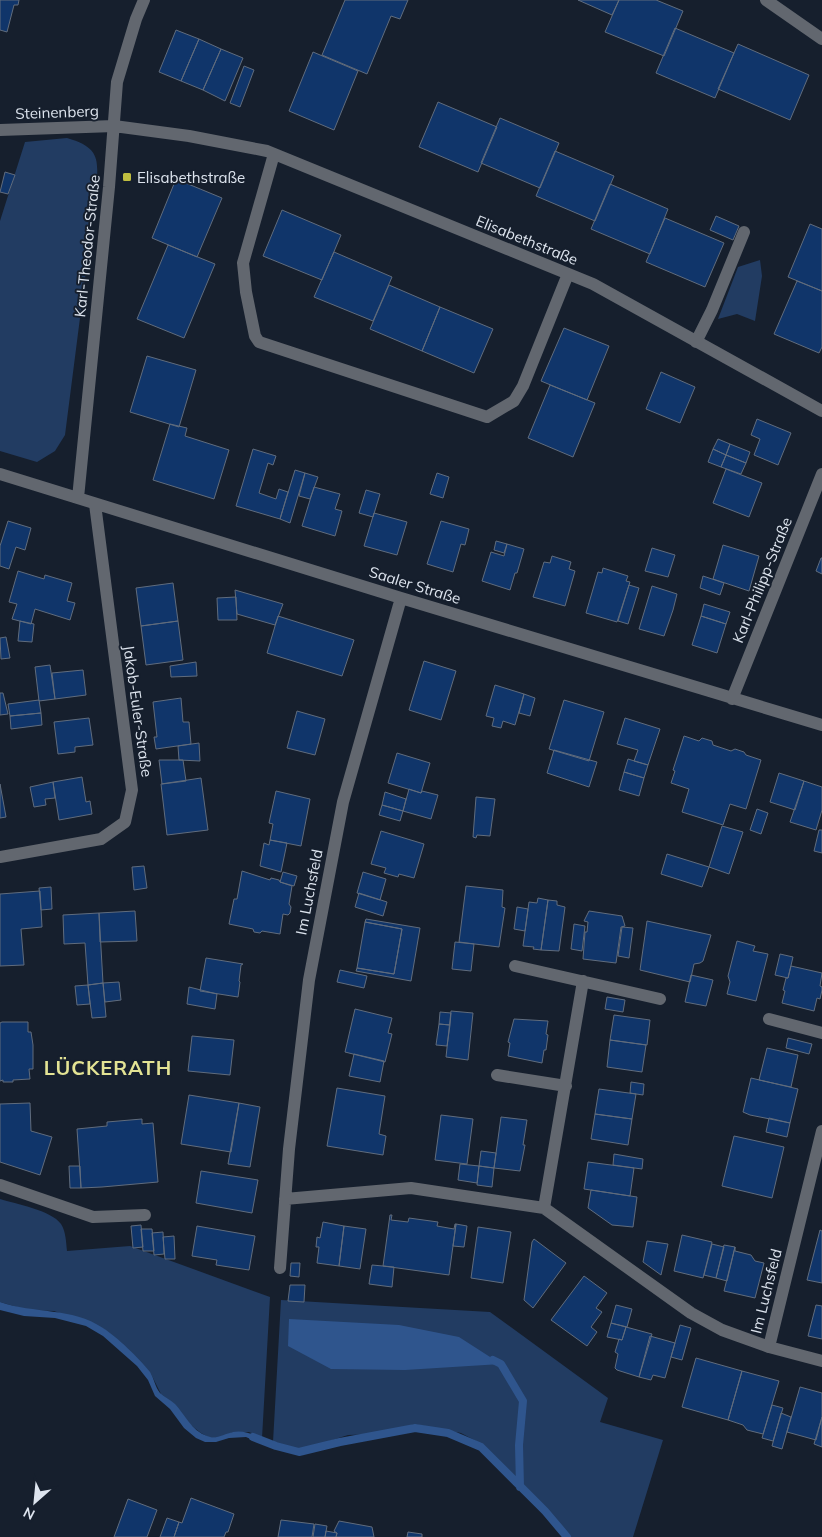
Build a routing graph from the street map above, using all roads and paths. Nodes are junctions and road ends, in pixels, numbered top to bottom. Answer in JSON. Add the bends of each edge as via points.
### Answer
{"nodes":[{"id":1,"x":144,"y":0,"type":"edge"},
{"id":2,"x":766,"y":0,"type":"edge"},
{"id":3,"x":822,"y":39,"type":"edge"},
{"id":4,"x":114,"y":126,"type":"junction"},
{"id":5,"x":0,"y":130,"type":"edge"},
{"id":6,"x":274,"y":154,"type":"junction"},
{"id":7,"x":744,"y":232,"type":"dead end"},
{"id":8,"x":568,"y":274,"type":"junction"},
{"id":9,"x":696,"y":342,"type":"junction"},
{"id":10,"x":822,"y":411,"type":"edge"},
{"id":11,"x":0,"y":474,"type":"edge"},
{"id":12,"x":822,"y":474,"type":"edge"},
{"id":13,"x":78,"y":498,"type":"junction"},
{"id":14,"x":95,"y":504,"type":"junction"},
{"id":15,"x":401,"y":598,"type":"junction"},
{"id":16,"x":732,"y":698,"type":"junction"},
{"id":17,"x":822,"y":725,"type":"edge"},
{"id":18,"x":0,"y":856,"type":"edge"},
{"id":19,"x":515,"y":966,"type":"dead end"},
{"id":20,"x":584,"y":981,"type":"junction"},
{"id":21,"x":660,"y":999,"type":"dead end"},
{"id":22,"x":769,"y":1020,"type":"dead end"},
{"id":23,"x":822,"y":1032,"type":"edge"},
{"id":24,"x":497,"y":1075,"type":"dead end"},
{"id":25,"x":566,"y":1086,"type":"junction"},
{"id":26,"x":822,"y":1132,"type":"edge"},
{"id":27,"x":0,"y":1185,"type":"edge"},
{"id":28,"x":285,"y":1199,"type":"junction"},
{"id":29,"x":544,"y":1208,"type":"junction"},
{"id":30,"x":144,"y":1215,"type":"dead end"},
{"id":31,"x":280,"y":1268,"type":"dead end"},
{"id":32,"x":769,"y":1347,"type":"junction"},
{"id":33,"x":822,"y":1361,"type":"edge"}],
"edges":[{"from":1,"to":4,"type":"street","name":"Karl-Theodor-Straße","via":[[117,82]]},
{"from":2,"to":3,"type":"street"},
{"from":4,"to":5,"type":"street","name":"Steinenberg"},
{"from":4,"to":6,"type":"street","name":"Elisabethstraße","via":[[188,136]]},
{"from":4,"to":13,"type":"street","name":"Karl-Theodor-Straße"},
{"from":6,"to":8,"type":"street","name":"Elisabethstraße"},
{"from":6,"to":8,"type":"street","via":[[243,263],[246,292],[259,342],[487,417],[514,401],[523,386]]},
{"from":7,"to":9,"type":"street"},
{"from":8,"to":9,"type":"street","name":"Elisabethstraße","via":[[593,284]]},
{"from":9,"to":10,"type":"street","name":"Elisabethstraße"},
{"from":11,"to":13,"type":"street","name":"Saaler Straße"},
{"from":12,"to":16,"type":"street","name":"Karl-Philipp-Straße"},
{"from":13,"to":14,"type":"street","name":"Saaler Straße"},
{"from":14,"to":15,"type":"street","name":"Saaler Straße"},
{"from":14,"to":18,"type":"street","name":"Jakob-Euler-Straße","via":[[132,790],[125,822],[101,838]]},
{"from":15,"to":16,"type":"street","name":"Saaler Straße"},
{"from":15,"to":28,"type":"street","name":"Im Luchsfeld","via":[[343,802],[310,970]]},
{"from":16,"to":17,"type":"street","name":"Saaler Straße"},
{"from":19,"to":20,"type":"street"},
{"from":20,"to":21,"type":"street"},
{"from":20,"to":25,"type":"street"},
{"from":22,"to":23,"type":"street"},
{"from":24,"to":25,"type":"street"},
{"from":25,"to":29,"type":"street"},
{"from":26,"to":32,"type":"street","name":"Im Luchsfeld"},
{"from":27,"to":30,"type":"street","via":[[93,1217]]},
{"from":28,"to":29,"type":"street","name":"Im Luchsfeld","via":[[410,1188]]},
{"from":28,"to":31,"type":"street","name":"Im Luchsfeld"},
{"from":29,"to":32,"type":"street","name":"Im Luchsfeld","via":[[691,1313],[722,1330]]},
{"from":32,"to":33,"type":"street"}]}
